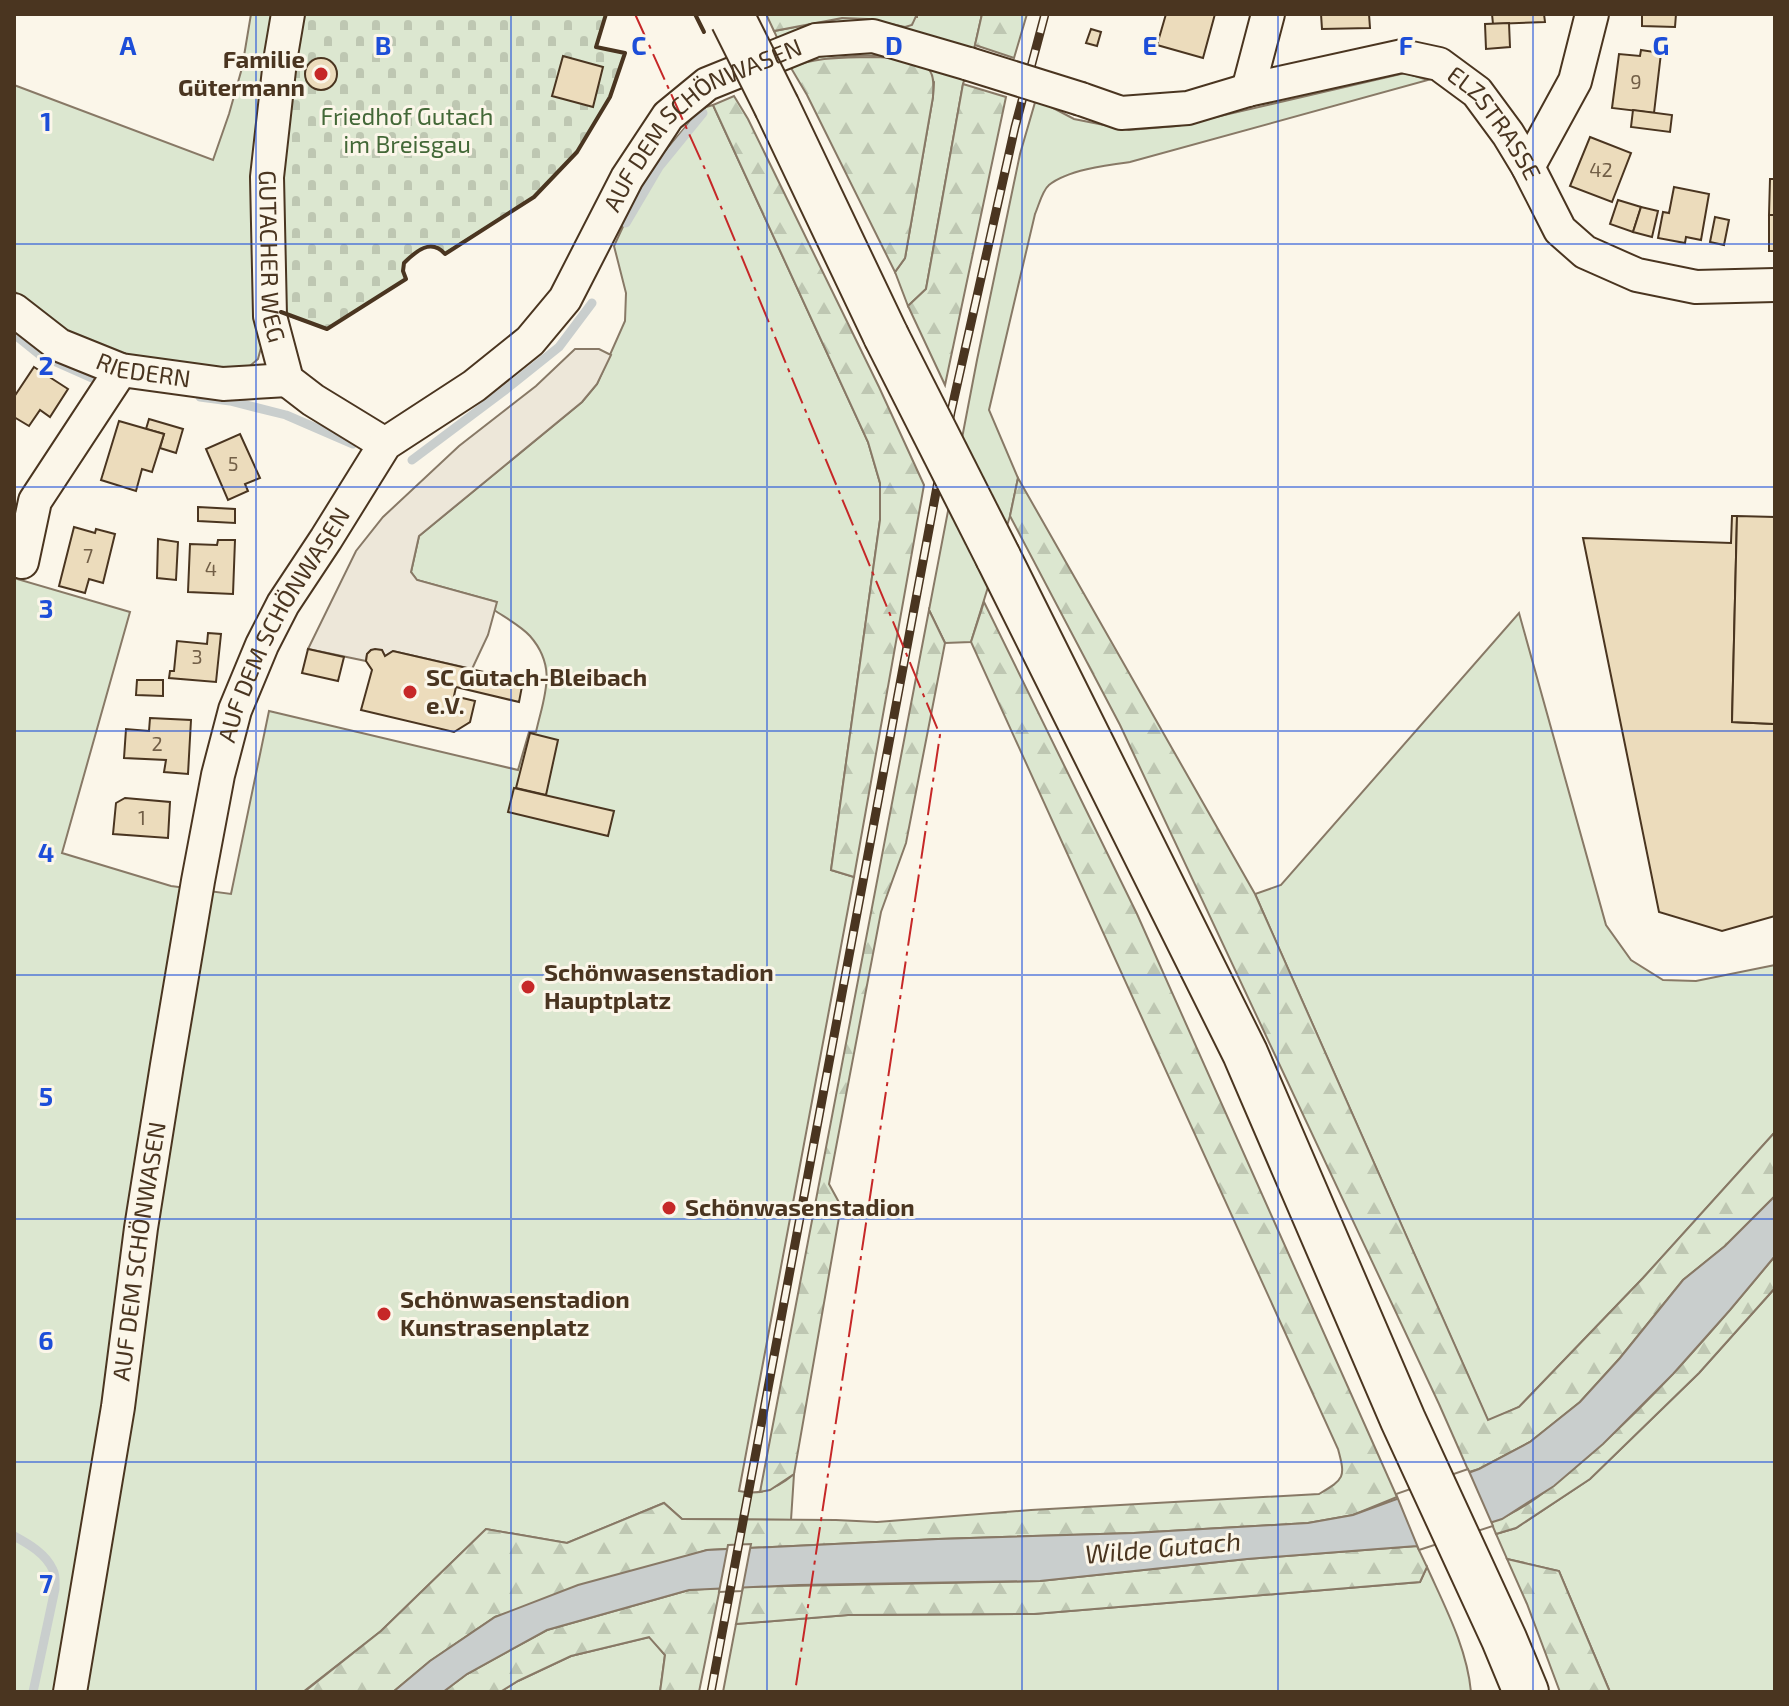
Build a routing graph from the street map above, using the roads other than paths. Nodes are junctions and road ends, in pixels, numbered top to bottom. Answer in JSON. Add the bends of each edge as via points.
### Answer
{"nodes":[{"id":1,"x":288,"y":14,"type":"edge"},
{"id":2,"x":1268,"y":14,"type":"edge"},
{"id":3,"x":1592,"y":14,"type":"edge"},
{"id":4,"x":732,"y":16,"type":"edge"},
{"id":5,"x":1248,"y":90,"type":"junction"},
{"id":6,"x":1081,"y":99,"type":"joint"},
{"id":7,"x":1528,"y":167,"type":"junction"},
{"id":8,"x":1775,"y":285,"type":"edge"},
{"id":9,"x":14,"y":310,"type":"edge"},
{"id":10,"x":121,"y":370,"type":"junction"},
{"id":11,"x":287,"y":380,"type":"junction"},
{"id":12,"x":385,"y":444,"type":"junction"},
{"id":13,"x":22,"y":562,"type":"dead end"},
{"id":14,"x":1494,"y":1618,"type":"junction"},
{"id":15,"x":70,"y":1692,"type":"edge"},
{"id":16,"x":1492,"y":1692,"type":"edge"},
{"id":17,"x":1526,"y":1692,"type":"edge"}],
"edges":[{"from":1,"to":11,"type":"street","name":"GUTACHER WEG","via":[[267,177],[270,316]]},
{"from":2,"to":5,"type":"street"},
{"from":3,"to":7,"type":"street","via":[[1575,81]]},
{"from":4,"to":14,"type":"highway","bridge":true,"via":[[1245,1053]]},
{"from":5,"to":6,"type":"street","name":"ELZSTRASSE","via":[[1188,108],[1121,113]]},
{"from":5,"to":7,"type":"street","name":"ELZSTRASSE","via":[[1402,56],[1439,64],[1477,92]]},
{"from":6,"to":12,"type":"street","name":"AUF DEM SCHÖNWASEN","bridge":true,"via":[[873,36],[816,40],[707,84],[668,116],[627,178],[565,299],[530,341],[474,386]]},
{"from":7,"to":8,"type":"street","name":"ELZSTRASSE","via":[[1560,230],[1585,252],[1637,275],[1696,287]]},
{"from":9,"to":10,"type":"street","name":"RIEDERN","via":[[59,345]]},
{"from":10,"to":11,"type":"street","name":"RIEDERN","via":[[223,384]]},
{"from":10,"to":13,"type":"street","via":[[35,501]]},
{"from":11,"to":12,"type":"street"},
{"from":12,"to":15,"type":"street","name":"AUF DEM SCHÖNWASEN","via":[[262,645],[235,710],[218,775],[162,1095],[118,1407]]},
{"from":14,"to":16,"type":"highway"},
{"from":14,"to":17,"type":"highway"}]}
